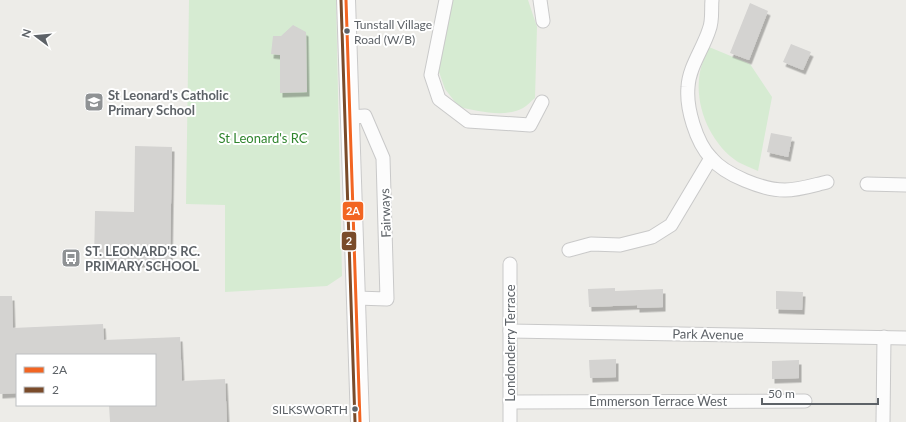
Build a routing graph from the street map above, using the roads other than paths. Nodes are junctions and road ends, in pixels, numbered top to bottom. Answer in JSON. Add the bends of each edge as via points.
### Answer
{"nodes":[{"id":1,"x":346,"y":0,"type":"edge"},
{"id":2,"x":446,"y":0,"type":"edge"},
{"id":3,"x":540,"y":0,"type":"edge"},
{"id":4,"x":712,"y":0,"type":"edge"},
{"id":5,"x":543,"y":21,"type":"dead end"},
{"id":6,"x":542,"y":102,"type":"dead end"},
{"id":7,"x":349,"y":117,"type":"junction"},
{"id":8,"x":711,"y":158,"type":"junction"},
{"id":9,"x":827,"y":182,"type":"dead end"},
{"id":10,"x":867,"y":184,"type":"dead end"},
{"id":11,"x":906,"y":185,"type":"edge"},
{"id":12,"x":569,"y":250,"type":"dead end"},
{"id":13,"x":510,"y":264,"type":"dead end"},
{"id":14,"x":356,"y":298,"type":"junction"},
{"id":15,"x":510,"y":331,"type":"junction"},
{"id":16,"x":884,"y":337,"type":"junction"},
{"id":17,"x":906,"y":338,"type":"edge"},
{"id":18,"x":805,"y":401,"type":"dead end"},
{"id":19,"x":510,"y":402,"type":"junction"},
{"id":20,"x":360,"y":422,"type":"edge"},
{"id":21,"x":510,"y":422,"type":"edge"},
{"id":22,"x":883,"y":422,"type":"edge"}],
"edges":[{"from":1,"to":7,"type":"street"},
{"from":2,"to":6,"type":"street","via":[[431,75],[439,100],[468,121],[530,125]]},
{"from":3,"to":5,"type":"street"},
{"from":4,"to":8,"type":"street","via":[[710,29],[693,67],[688,86],[695,134]]},
{"from":7,"to":14,"type":"street"},
{"from":7,"to":14,"type":"street","name":"Fairways","via":[[365,116],[383,158],[387,299]]},
{"from":8,"to":9,"type":"street","via":[[728,171],[762,187],[785,190]]},
{"from":8,"to":12,"type":"street","via":[[671,225],[652,237],[620,245],[591,244]]},
{"from":10,"to":11,"type":"street"},
{"from":13,"to":15,"type":"street","name":"Londonderry Terrace"},
{"from":14,"to":20,"type":"street"},
{"from":15,"to":16,"type":"street","name":"Park Avenue"},
{"from":15,"to":19,"type":"street","name":"Londonderry Terrace"},
{"from":16,"to":17,"type":"street","name":"Park Avenue"},
{"from":16,"to":22,"type":"street"},
{"from":18,"to":19,"type":"street","name":"Emmerson Terrace West"},
{"from":19,"to":21,"type":"street","name":"Londonderry Terrace"}]}
